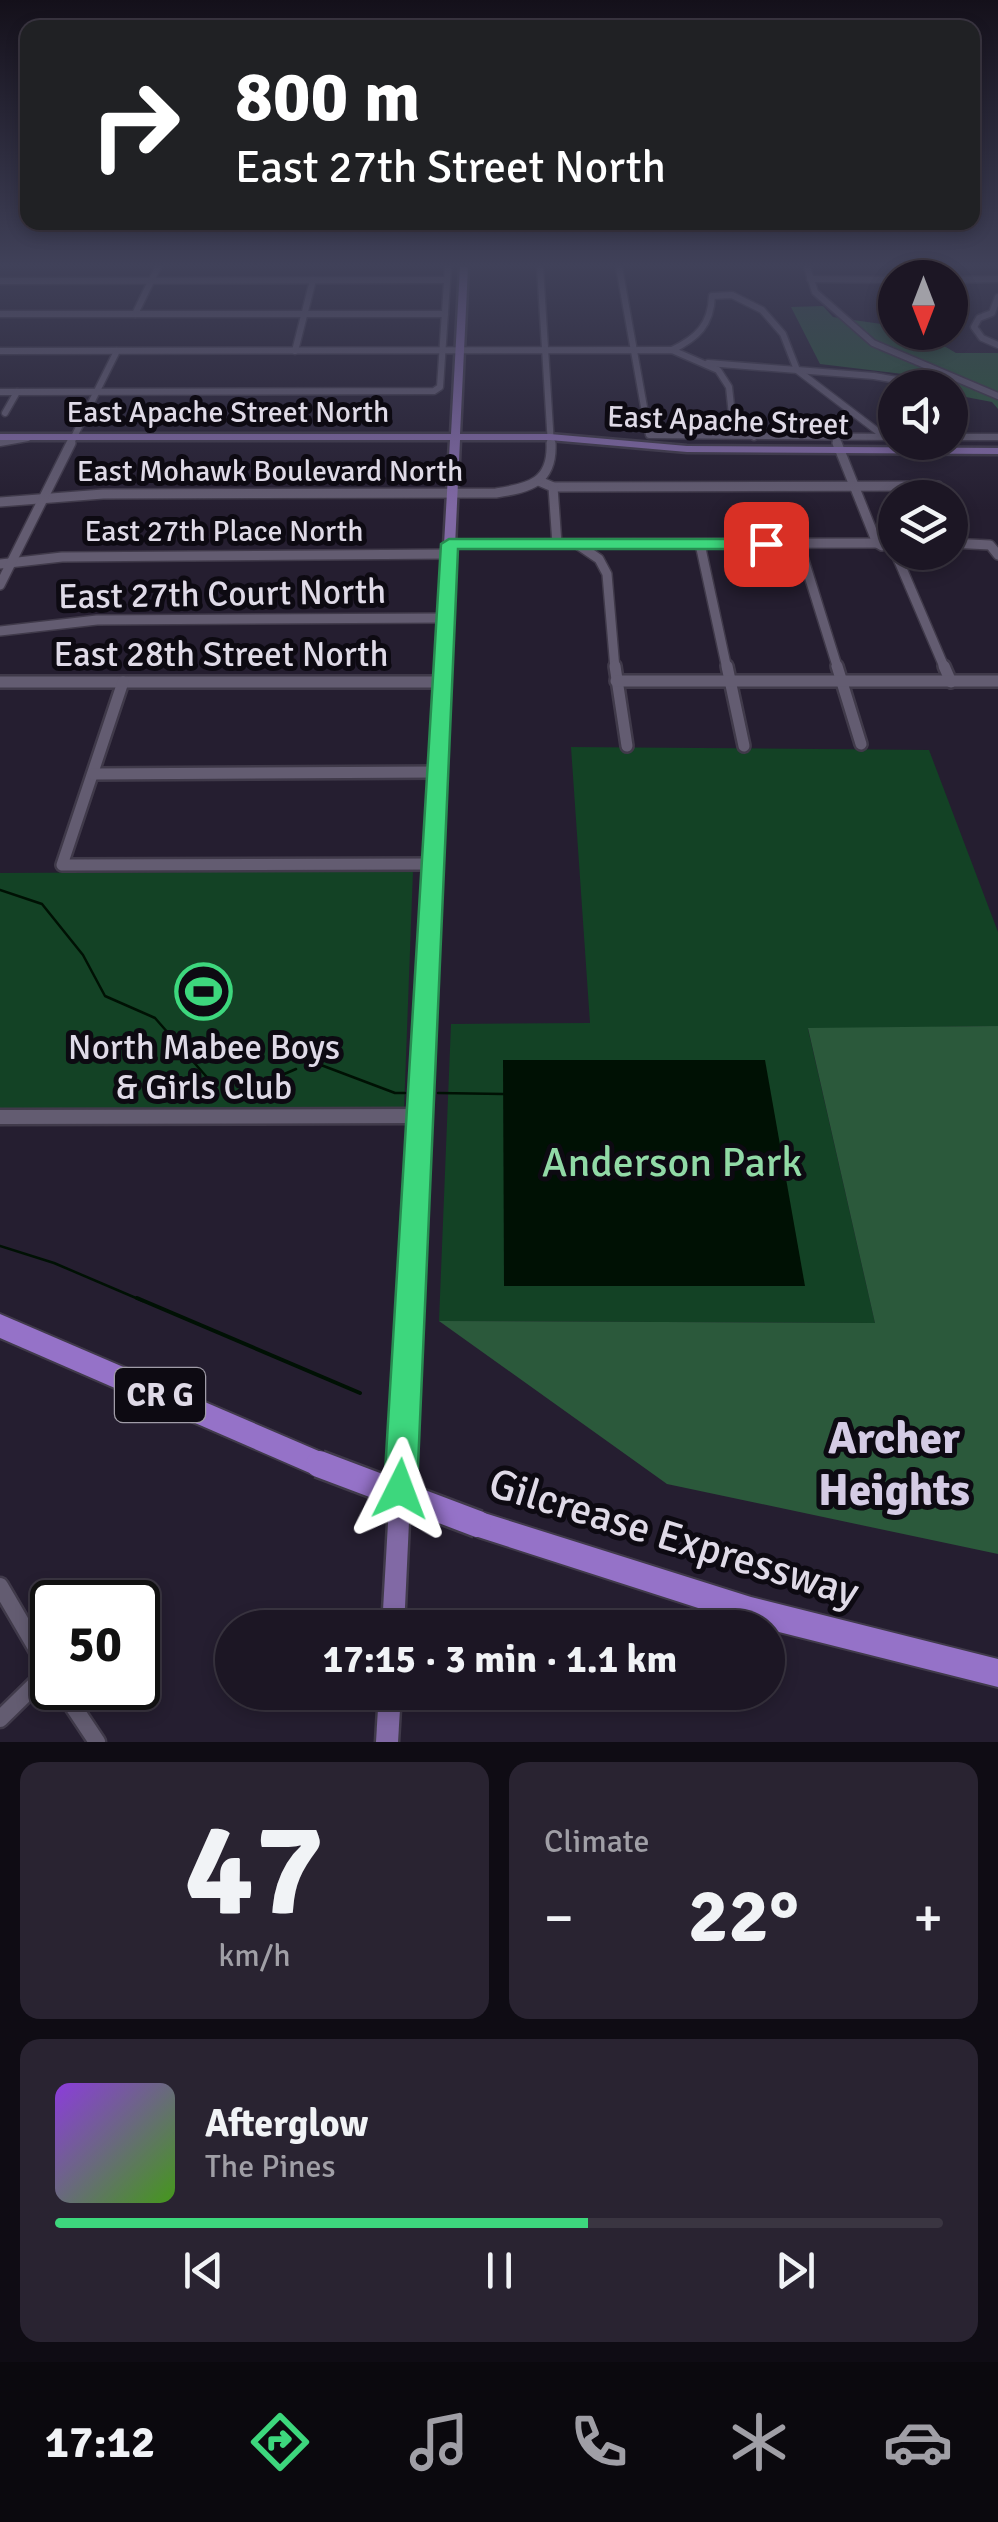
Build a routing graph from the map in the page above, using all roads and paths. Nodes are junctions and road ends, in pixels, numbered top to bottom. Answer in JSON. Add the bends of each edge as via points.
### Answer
{"nodes":[{"id":1,"x":675,"y":348,"type":"edge"},
{"id":2,"x":788,"y":348,"type":"edge"},
{"id":3,"x":887,"y":348,"type":"edge"},
{"id":4,"x":442,"y":350,"type":"junction"},
{"id":5,"x":460,"y":350,"type":"junction"},
{"id":6,"x":544,"y":350,"type":"junction"},
{"id":7,"x":633,"y":350,"type":"junction"},
{"id":8,"x":672,"y":350,"type":"junction"},
{"id":9,"x":0,"y":351,"type":"edge"},
{"id":10,"x":116,"y":351,"type":"junction"},
{"id":11,"x":295,"y":351,"type":"joint"},
{"id":12,"x":708,"y":362,"type":"junction"},
{"id":13,"x":798,"y":371,"type":"junction"},
{"id":14,"x":878,"y":377,"type":"edge"},
{"id":15,"x":0,"y":392,"type":"edge"},
{"id":16,"x":18,"y":392,"type":"junction"},
{"id":17,"x":97,"y":392,"type":"junction"},
{"id":18,"x":968,"y":392,"type":"edge"},
{"id":19,"x":998,"y":396,"type":"edge"},
{"id":20,"x":5,"y":413,"type":"dead end"},
{"id":21,"x":878,"y":427,"type":"edge"},
{"id":22,"x":754,"y":436,"type":"junction"},
{"id":23,"x":834,"y":436,"type":"junction"},
{"id":24,"x":74,"y":437,"type":"junction"},
{"id":25,"x":457,"y":437,"type":"junction"},
{"id":26,"x":550,"y":437,"type":"junction"},
{"id":27,"x":878,"y":437,"type":"edge"},
{"id":28,"x":968,"y":437,"type":"edge"},
{"id":29,"x":998,"y":437,"type":"edge"},
{"id":30,"x":0,"y":440,"type":"edge"},
{"id":31,"x":840,"y":450,"type":"junction"},
{"id":32,"x":998,"y":450,"type":"edge"},
{"id":33,"x":538,"y":481,"type":"junction"},
{"id":34,"x":552,"y":486,"type":"junction"},
{"id":35,"x":854,"y":486,"type":"junction"},
{"id":36,"x":878,"y":486,"type":"edge"},
{"id":37,"x":452,"y":493,"type":"junction"},
{"id":38,"x":45,"y":496,"type":"junction"},
{"id":39,"x":0,"y":502,"type":"edge"},
{"id":40,"x":877,"y":543,"type":"joint"},
{"id":41,"x":968,"y":543,"type":"edge"},
{"id":42,"x":557,"y":544,"type":"junction"},
{"id":43,"x":577,"y":544,"type":"junction"},
{"id":44,"x":700,"y":544,"type":"junction"},
{"id":45,"x":799,"y":544,"type":"junction"},
{"id":46,"x":449,"y":549,"type":"junction"},
{"id":47,"x":998,"y":555,"type":"edge"},
{"id":48,"x":6,"y":563,"type":"edge"},
{"id":49,"x":903,"y":570,"type":"edge"},
{"id":50,"x":0,"y":584,"type":"edge"},
{"id":51,"x":446,"y":618,"type":"junction"},
{"id":52,"x":0,"y":631,"type":"edge"},
{"id":53,"x":616,"y":681,"type":"junction"},
{"id":54,"x":998,"y":681,"type":"edge"},
{"id":55,"x":0,"y":682,"type":"edge"},
{"id":56,"x":124,"y":682,"type":"junction"},
{"id":57,"x":442,"y":682,"type":"junction"},
{"id":58,"x":730,"y":682,"type":"junction"},
{"id":59,"x":841,"y":682,"type":"junction"},
{"id":60,"x":951,"y":682,"type":"junction"},
{"id":61,"x":860,"y":744,"type":"dead end"},
{"id":62,"x":627,"y":746,"type":"dead end"},
{"id":63,"x":744,"y":746,"type":"dead end"},
{"id":64,"x":438,"y":772,"type":"junction"},
{"id":65,"x":93,"y":774,"type":"junction"},
{"id":66,"x":434,"y":864,"type":"junction"},
{"id":67,"x":420,"y":1116,"type":"junction"},
{"id":68,"x":0,"y":1117,"type":"edge"},
{"id":69,"x":0,"y":1326,"type":"edge"},
{"id":70,"x":0,"y":1586,"type":"edge"},
{"id":71,"x":394,"y":1610,"type":"edge"},
{"id":72,"x":30,"y":1637,"type":"edge"},
{"id":73,"x":998,"y":1673,"type":"edge"},
{"id":74,"x":30,"y":1697,"type":"edge"},
{"id":75,"x":76,"y":1710,"type":"edge"},
{"id":76,"x":389,"y":1710,"type":"edge"},
{"id":77,"x":0,"y":1720,"type":"edge"},
{"id":78,"x":97,"y":1742,"type":"edge"},
{"id":79,"x":387,"y":1742,"type":"edge"}],
"edges":[{"from":1,"to":8,"type":"street"},
{"from":2,"to":13,"type":"street"},
{"from":3,"to":19,"type":"street"},
{"from":4,"to":5,"type":"street"},
{"from":4,"to":11,"type":"street"},
{"from":4,"to":17,"type":"street","via":[[437,390]]},
{"from":5,"to":6,"type":"street"},
{"from":5,"to":25,"type":"main road"},
{"from":6,"to":7,"type":"street"},
{"from":6,"to":26,"type":"street"},
{"from":7,"to":8,"type":"street"},
{"from":7,"to":22,"type":"street","name":"East Apache Street","via":[[648,436]]},
{"from":8,"to":12,"type":"street"},
{"from":9,"to":10,"type":"street"},
{"from":10,"to":11,"type":"street"},
{"from":10,"to":17,"type":"street"},
{"from":12,"to":13,"type":"street"},
{"from":12,"to":22,"type":"street","via":[[730,383],[732,415]]},
{"from":13,"to":14,"type":"street"},
{"from":13,"to":21,"type":"street"},
{"from":15,"to":16,"type":"street"},
{"from":16,"to":17,"type":"street"},
{"from":16,"to":20,"type":"street"},
{"from":17,"to":24,"type":"street"},
{"from":18,"to":19,"type":"street"},
{"from":22,"to":23,"type":"street","name":"East Apache Street"},
{"from":23,"to":27,"type":"street","name":"East Apache Street"},
{"from":23,"to":31,"type":"street"},
{"from":24,"to":25,"type":"main road","name":"East Apache Street North"},
{"from":24,"to":30,"type":"main road","name":"East Apache Street North"},
{"from":24,"to":38,"type":"street"},
{"from":25,"to":26,"type":"main road","name":"East Apache Street"},
{"from":25,"to":37,"type":"main road"},
{"from":26,"to":31,"type":"main road","name":"East Apache Street","via":[[686,450]]},
{"from":26,"to":33,"type":"street","via":[[552,462]]},
{"from":28,"to":29,"type":"street"},
{"from":31,"to":32,"type":"main road","name":"East Apache Street"},
{"from":31,"to":35,"type":"street"},
{"from":33,"to":34,"type":"street"},
{"from":33,"to":37,"type":"street","name":"East Mohawk Boulevard North","via":[[512,491]]},
{"from":34,"to":35,"type":"street"},
{"from":34,"to":42,"type":"street"},
{"from":35,"to":36,"type":"street"},
{"from":35,"to":40,"type":"street"},
{"from":37,"to":38,"type":"street","name":"East Mohawk Boulevard North"},
{"from":37,"to":46,"type":"main road"},
{"from":38,"to":39,"type":"street","name":"East Mohawk Boulevard North"},
{"from":38,"to":48,"type":"street"},
{"from":40,"to":45,"type":"street","name":"East 27th Place North"},
{"from":41,"to":47,"type":"street","via":[[990,544]]},
{"from":42,"to":43,"type":"street","name":"East 27th Place North"},
{"from":42,"to":46,"type":"street","name":"East 27th Place North"},
{"from":43,"to":44,"type":"street","name":"East 27th Place North"},
{"from":43,"to":53,"type":"street","via":[[606,569]]},
{"from":44,"to":45,"type":"street","name":"East 27th Place North"},
{"from":44,"to":58,"type":"street"},
{"from":45,"to":59,"type":"street"},
{"from":46,"to":48,"type":"street","name":"East 27th Place North"},
{"from":46,"to":51,"type":"main road"},
{"from":48,"to":50,"type":"street"},
{"from":49,"to":60,"type":"street"},
{"from":51,"to":52,"type":"street","name":"East 27th Court North","via":[[97,620]]},
{"from":51,"to":57,"type":"main road"},
{"from":53,"to":58,"type":"street"},
{"from":53,"to":62,"type":"street"},
{"from":54,"to":60,"type":"street"},
{"from":55,"to":56,"type":"street","name":"East 28th Street North"},
{"from":56,"to":57,"type":"street","name":"East 28th Street North"},
{"from":56,"to":65,"type":"street"},
{"from":57,"to":64,"type":"main road"},
{"from":58,"to":59,"type":"street"},
{"from":58,"to":63,"type":"street"},
{"from":59,"to":60,"type":"street"},
{"from":59,"to":61,"type":"street"},
{"from":64,"to":65,"type":"street"},
{"from":64,"to":66,"type":"main road"},
{"from":65,"to":66,"type":"street","via":[[62,865]]},
{"from":66,"to":67,"type":"main road"},
{"from":67,"to":68,"type":"street"},
{"from":67,"to":71,"type":"main road"},
{"from":69,"to":73,"type":"highway","name":"Gilcrease Expressway","number":"CR G","bridge":true,"via":[[319,1464],[478,1524],[750,1611]]},
{"from":70,"to":72,"type":"street"},
{"from":74,"to":77,"type":"street"},
{"from":75,"to":78,"type":"street"},
{"from":76,"to":79,"type":"main road"}]}
